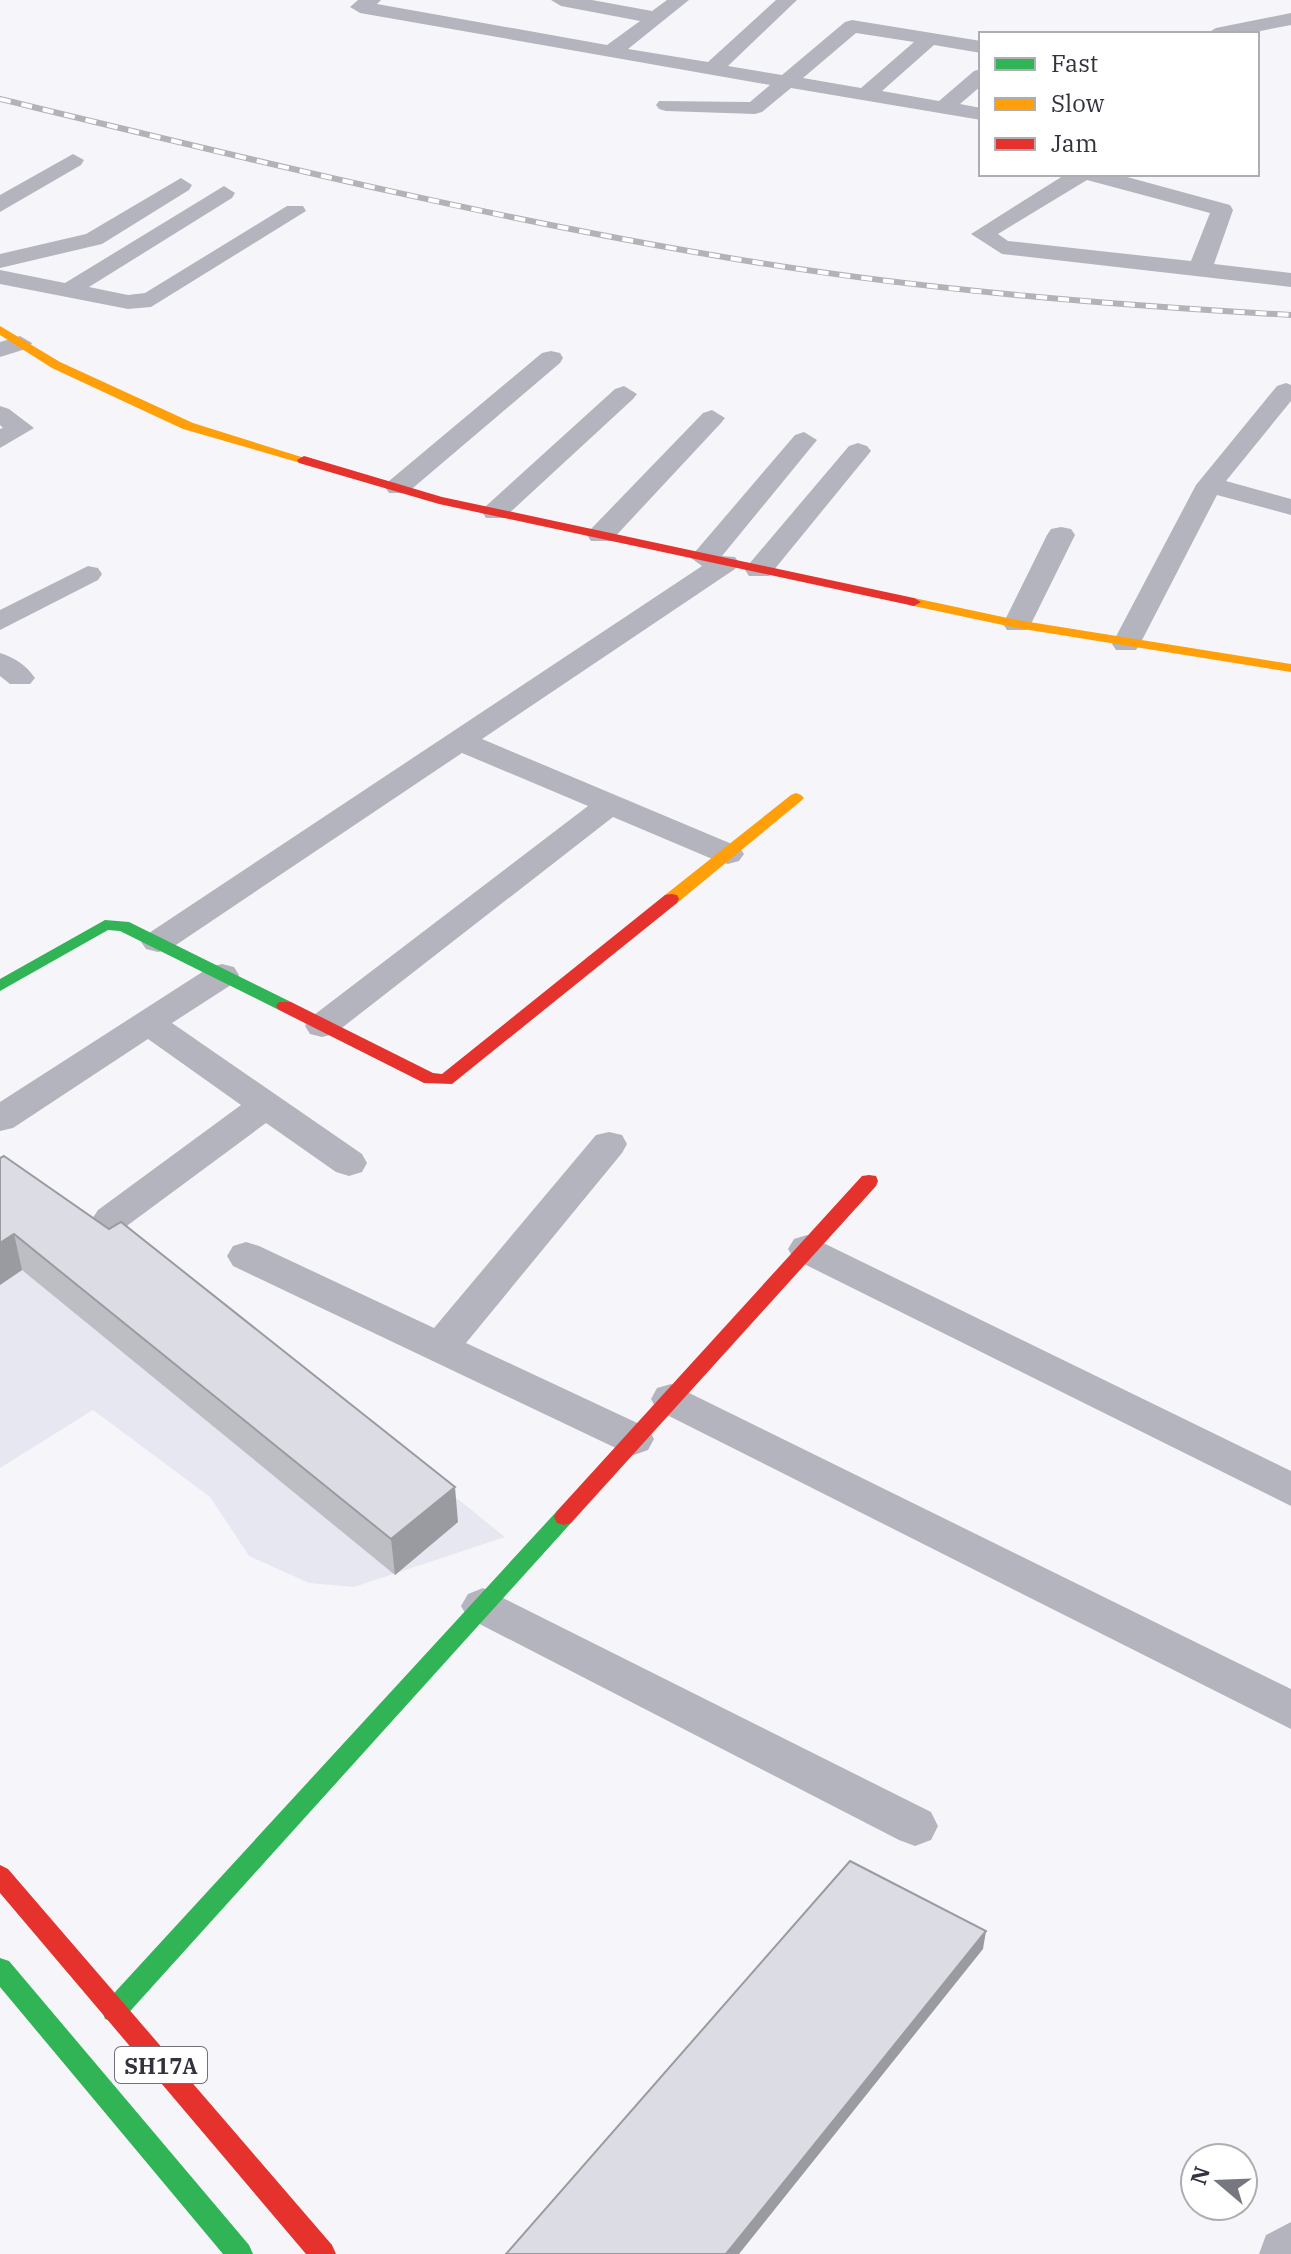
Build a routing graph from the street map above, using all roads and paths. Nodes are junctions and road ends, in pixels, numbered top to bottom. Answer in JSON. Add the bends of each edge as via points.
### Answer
{"nodes":[{"id":1,"x":371,"y":0,"type":"edge"},
{"id":2,"x":561,"y":0,"type":"edge"},
{"id":3,"x":679,"y":0,"type":"edge"},
{"id":4,"x":787,"y":0,"type":"edge"},
{"id":5,"x":656,"y":18,"type":"junction"},
{"id":6,"x":1291,"y":19,"type":"edge"},
{"id":7,"x":1226,"y":32,"type":"edge"},
{"id":8,"x":929,"y":39,"type":"junction"},
{"id":9,"x":979,"y":47,"type":"edge"},
{"id":10,"x":611,"y":52,"type":"junction"},
{"id":11,"x":713,"y":69,"type":"junction"},
{"id":12,"x":979,"y":77,"type":"edge"},
{"id":13,"x":785,"y":81,"type":"junction"},
{"id":14,"x":865,"y":95,"type":"junction"},
{"id":15,"x":666,"y":105,"type":"dead end"},
{"id":16,"x":943,"y":108,"type":"junction"},
{"id":17,"x":979,"y":114,"type":"edge"},
{"id":18,"x":73,"y":160,"type":"dead end"},
{"id":19,"x":1078,"y":176,"type":"edge"},
{"id":20,"x":1098,"y":176,"type":"edge"},
{"id":21,"x":181,"y":185,"type":"dead end"},
{"id":22,"x":224,"y":193,"type":"dead end"},
{"id":23,"x":0,"y":205,"type":"edge"},
{"id":24,"x":295,"y":211,"type":"dead end"},
{"id":25,"x":0,"y":261,"type":"edge"},
{"id":26,"x":1200,"y":269,"type":"junction"},
{"id":27,"x":0,"y":277,"type":"edge"},
{"id":28,"x":1291,"y":280,"type":"edge"},
{"id":29,"x":69,"y":290,"type":"junction"},
{"id":30,"x":7,"y":341,"type":"edge"},
{"id":31,"x":551,"y":358,"type":"dead end"},
{"id":32,"x":1286,"y":391,"type":"dead end"},
{"id":33,"x":624,"y":394,"type":"dead end"},
{"id":34,"x":0,"y":414,"type":"edge"},
{"id":35,"x":712,"y":418,"type":"dead end"},
{"id":36,"x":0,"y":440,"type":"edge"},
{"id":37,"x":804,"y":440,"type":"dead end"},
{"id":38,"x":858,"y":451,"type":"dead end"},
{"id":39,"x":1209,"y":485,"type":"junction"},
{"id":40,"x":398,"y":487,"type":"junction"},
{"id":41,"x":1291,"y":507,"type":"edge"},
{"id":42,"x":495,"y":512,"type":"junction"},
{"id":43,"x":601,"y":535,"type":"junction"},
{"id":44,"x":1061,"y":535,"type":"dead end"},
{"id":45,"x":715,"y":560,"type":"junction"},
{"id":46,"x":759,"y":570,"type":"junction"},
{"id":47,"x":88,"y":574,"type":"dead end"},
{"id":48,"x":0,"y":621,"type":"edge"},
{"id":49,"x":1017,"y":624,"type":"junction"},
{"id":50,"x":1126,"y":644,"type":"junction"},
{"id":51,"x":1291,"y":668,"type":"edge"},
{"id":52,"x":458,"y":740,"type":"junction"},
{"id":53,"x":796,"y":798,"type":"dead end"},
{"id":54,"x":610,"y":804,"type":"junction"},
{"id":55,"x":728,"y":854,"type":"junction"},
{"id":56,"x":158,"y":942,"type":"junction"},
{"id":57,"x":222,"y":975,"type":"junction"},
{"id":58,"x":0,"y":986,"type":"edge"},
{"id":59,"x":148,"y":1023,"type":"junction"},
{"id":60,"x":322,"y":1026,"type":"junction"},
{"id":61,"x":266,"y":1105,"type":"junction"},
{"id":62,"x":0,"y":1119,"type":"edge"},
{"id":63,"x":609,"y":1144,"type":"dead end"},
{"id":64,"x":349,"y":1163,"type":"dead end"},
{"id":65,"x":869,"y":1181,"type":"dead end"},
{"id":66,"x":111,"y":1219,"type":"dead end"},
{"id":67,"x":807,"y":1249,"type":"junction"},
{"id":68,"x":246,"y":1256,"type":"dead end"},
{"id":69,"x":440,"y":1347,"type":"junction"},
{"id":70,"x":671,"y":1399,"type":"junction"},
{"id":71,"x":634,"y":1439,"type":"junction"},
{"id":72,"x":1291,"y":1490,"type":"edge"},
{"id":73,"x":483,"y":1606,"type":"junction"},
{"id":74,"x":1291,"y":1710,"type":"edge"},
{"id":75,"x":915,"y":1826,"type":"dead end"},
{"id":76,"x":0,"y":1876,"type":"edge"},
{"id":77,"x":0,"y":1969,"type":"edge"},
{"id":78,"x":114,"y":2011,"type":"junction"},
{"id":79,"x":1291,"y":2248,"type":"edge"},
{"id":80,"x":240,"y":2254,"type":"edge"},
{"id":81,"x":323,"y":2254,"type":"edge"},
{"id":82,"x":1285,"y":2254,"type":"edge"}],
"edges":[{"from":1,"to":10,"type":"street","via":[[360,7]]},
{"from":2,"to":5,"type":"street"},
{"from":3,"to":5,"type":"street"},
{"from":4,"to":11,"type":"street"},
{"from":5,"to":10,"type":"street"},
{"from":6,"to":7,"type":"street"},
{"from":8,"to":9,"type":"street"},
{"from":8,"to":13,"type":"street","via":[[852,26]]},
{"from":8,"to":14,"type":"street"},
{"from":10,"to":11,"type":"street"},
{"from":11,"to":13,"type":"street"},
{"from":12,"to":16,"type":"street"},
{"from":13,"to":14,"type":"street"},
{"from":13,"to":15,"type":"street","via":[[755,108]]},
{"from":14,"to":16,"type":"street"},
{"from":16,"to":17,"type":"street"},
{"from":18,"to":23,"type":"street"},
{"from":19,"to":26,"type":"street","via":[[982,234],[1002,247]]},
{"from":20,"to":26,"type":"street","via":[[1222,210]]},
{"from":21,"to":25,"type":"street","via":[[94,239]]},
{"from":22,"to":29,"type":"street"},
{"from":24,"to":29,"type":"street","via":[[151,300],[128,302]]},
{"from":26,"to":28,"type":"street"},
{"from":27,"to":29,"type":"street"},
{"from":30,"to":40,"type":"street","via":[[188,426]]},
{"from":31,"to":40,"type":"street"},
{"from":32,"to":39,"type":"street"},
{"from":33,"to":42,"type":"street"},
{"from":34,"to":36,"type":"street","via":[[21,428]]},
{"from":35,"to":43,"type":"street"},
{"from":37,"to":45,"type":"street"},
{"from":38,"to":46,"type":"street"},
{"from":39,"to":41,"type":"street"},
{"from":39,"to":50,"type":"street"},
{"from":40,"to":42,"type":"street"},
{"from":42,"to":43,"type":"street"},
{"from":43,"to":45,"type":"street"},
{"from":44,"to":49,"type":"street"},
{"from":45,"to":46,"type":"street"},
{"from":45,"to":52,"type":"street"},
{"from":46,"to":49,"type":"street"},
{"from":47,"to":48,"type":"street"},
{"from":49,"to":50,"type":"street"},
{"from":50,"to":51,"type":"street"},
{"from":52,"to":54,"type":"street"},
{"from":52,"to":56,"type":"street"},
{"from":53,"to":55,"type":"street"},
{"from":54,"to":55,"type":"street"},
{"from":54,"to":60,"type":"street"},
{"from":55,"to":60,"type":"street","via":[[451,1078],[430,1079]]},
{"from":56,"to":57,"type":"street"},
{"from":56,"to":58,"type":"street","via":[[123,926],[105,925]]},
{"from":57,"to":59,"type":"street"},
{"from":57,"to":60,"type":"street"},
{"from":59,"to":61,"type":"street"},
{"from":59,"to":62,"type":"street"},
{"from":61,"to":64,"type":"street"},
{"from":61,"to":66,"type":"street"},
{"from":63,"to":69,"type":"street"},
{"from":65,"to":67,"type":"street"},
{"from":67,"to":70,"type":"street"},
{"from":67,"to":72,"type":"street"},
{"from":68,"to":69,"type":"street"},
{"from":69,"to":71,"type":"street"},
{"from":70,"to":71,"type":"street"},
{"from":70,"to":74,"type":"street"},
{"from":71,"to":73,"type":"street"},
{"from":73,"to":75,"type":"street"},
{"from":73,"to":78,"type":"street"},
{"from":76,"to":78,"type":"street","number":"SH17A"},
{"from":77,"to":80,"type":"street","number":"SH17A"},
{"from":78,"to":81,"type":"street","number":"SH17A"},
{"from":79,"to":82,"type":"street"}]}
